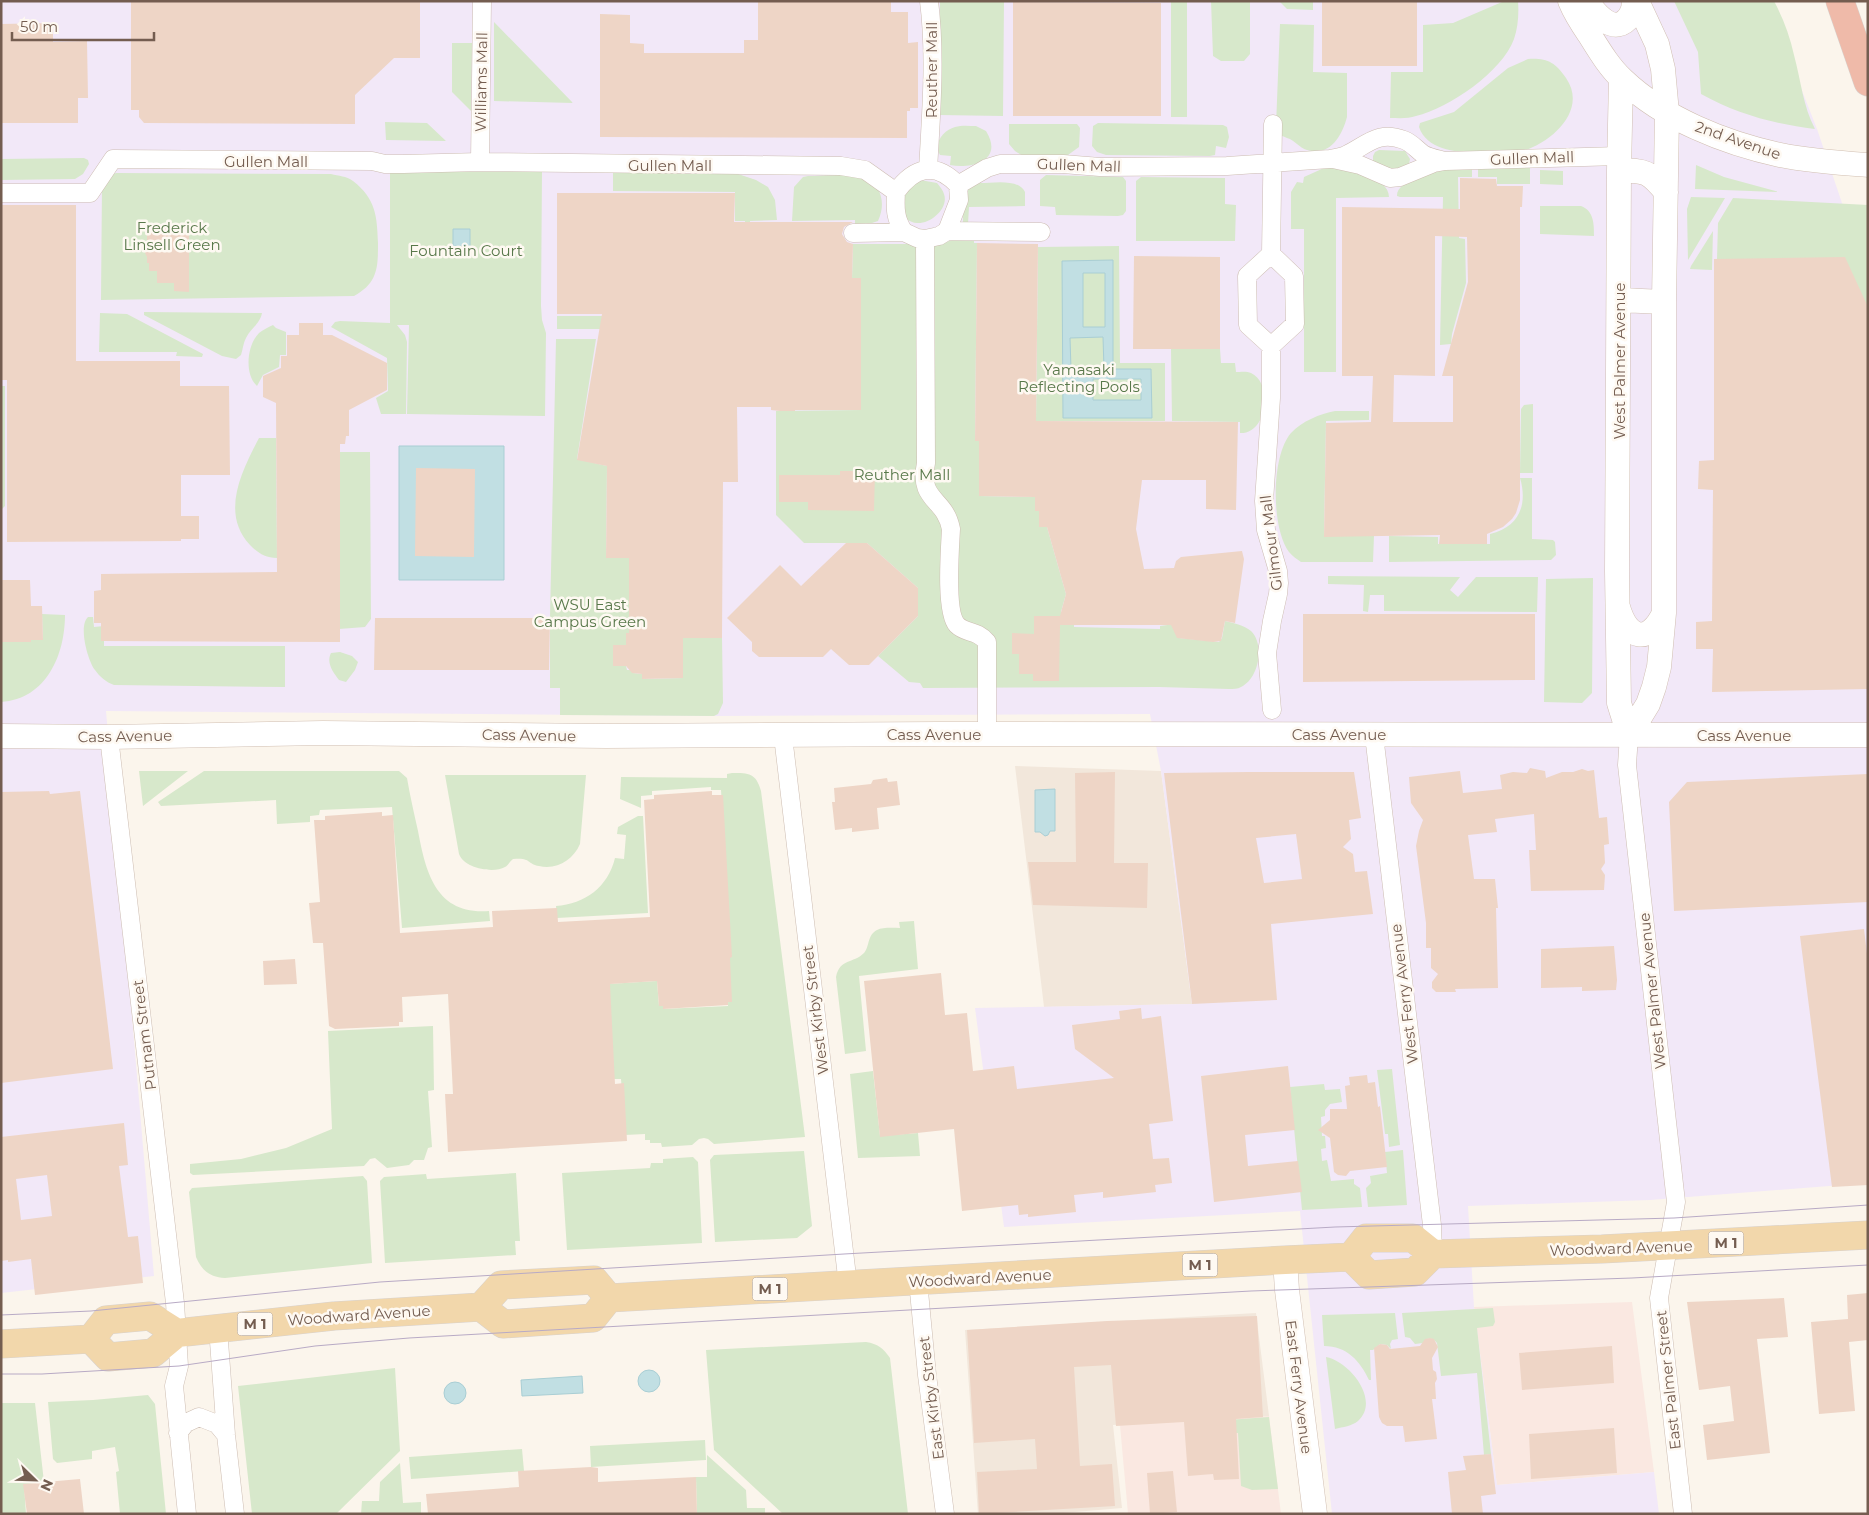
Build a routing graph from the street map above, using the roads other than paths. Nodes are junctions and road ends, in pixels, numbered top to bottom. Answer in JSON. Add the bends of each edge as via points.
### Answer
{"nodes":[{"id":1,"x":482,"y":1,"type":"edge"},
{"id":2,"x":929,"y":1,"type":"edge"},
{"id":3,"x":1570,"y":1,"type":"edge"},
{"id":4,"x":1587,"y":1,"type":"edge"},
{"id":5,"x":1636,"y":1,"type":"edge"},
{"id":6,"x":1840,"y":1,"type":"edge"},
{"id":7,"x":1622,"y":80,"type":"junction"},
{"id":8,"x":1868,"y":82,"type":"edge"},
{"id":9,"x":1667,"y":113,"type":"junction"},
{"id":10,"x":1273,"y":124,"type":"dead end"},
{"id":11,"x":1330,"y":159,"type":"junction"},
{"id":12,"x":1445,"y":161,"type":"junction"},
{"id":13,"x":480,"y":162,"type":"junction"},
{"id":14,"x":1273,"y":163,"type":"junction"},
{"id":15,"x":1619,"y":163,"type":"junction"},
{"id":16,"x":1867,"y":165,"type":"edge"},
{"id":17,"x":928,"y":170,"type":"junction"},
{"id":18,"x":958,"y":185,"type":"junction"},
{"id":19,"x":896,"y":192,"type":"junction"},
{"id":20,"x":1666,"y":192,"type":"junction"},
{"id":21,"x":1,"y":193,"type":"edge"},
{"id":22,"x":947,"y":231,"type":"junction"},
{"id":23,"x":904,"y":232,"type":"junction"},
{"id":24,"x":1041,"y":232,"type":"dead end"},
{"id":25,"x":853,"y":233,"type":"dead end"},
{"id":26,"x":925,"y":240,"type":"junction"},
{"id":27,"x":1271,"y":254,"type":"junction"},
{"id":28,"x":1619,"y":300,"type":"junction"},
{"id":29,"x":1664,"y":302,"type":"junction"},
{"id":30,"x":1271,"y":346,"type":"junction"},
{"id":31,"x":1617,"y":606,"type":"junction"},
{"id":32,"x":1664,"y":612,"type":"junction"},
{"id":33,"x":1272,"y":710,"type":"dead end"},
{"id":34,"x":987,"y":734,"type":"junction"},
{"id":35,"x":1374,"y":734,"type":"junction"},
{"id":36,"x":1629,"y":735,"type":"junction"},
{"id":37,"x":1868,"y":735,"type":"edge"},
{"id":38,"x":1,"y":736,"type":"edge"},
{"id":39,"x":783,"y":736,"type":"junction"},
{"id":40,"x":109,"y":737,"type":"junction"},
{"id":41,"x":1868,"y":1235,"type":"edge"},
{"id":42,"x":1668,"y":1246,"type":"junction"},
{"id":43,"x":1433,"y":1254,"type":"junction"},
{"id":44,"x":1352,"y":1257,"type":"junction"},
{"id":45,"x":1285,"y":1260,"type":"junction"},
{"id":46,"x":918,"y":1281,"type":"junction"},
{"id":47,"x":848,"y":1285,"type":"junction"},
{"id":48,"x":609,"y":1298,"type":"junction"},
{"id":49,"x":481,"y":1306,"type":"junction"},
{"id":50,"x":218,"y":1328,"type":"junction"},
{"id":51,"x":177,"y":1333,"type":"junction"},
{"id":52,"x":91,"y":1339,"type":"junction"},
{"id":53,"x":1,"y":1344,"type":"edge"},
{"id":54,"x":178,"y":1433,"type":"junction"},
{"id":55,"x":226,"y":1434,"type":"junction"},
{"id":56,"x":187,"y":1514,"type":"edge"},
{"id":57,"x":235,"y":1514,"type":"edge"},
{"id":58,"x":945,"y":1514,"type":"edge"},
{"id":59,"x":1315,"y":1514,"type":"edge"},
{"id":60,"x":1683,"y":1514,"type":"edge"}],
"edges":[{"from":1,"to":13,"type":"street","name":"Williams Mall"},
{"from":2,"to":17,"type":"street","name":"Reuther Mall","via":[[932,23]]},
{"from":3,"to":7,"type":"street","via":[[1607,63]]},
{"from":4,"to":5,"type":"street","via":[[1604,22],[1613,25],[1626,21]]},
{"from":5,"to":9,"type":"street","name":"West Palmer Avenue","via":[[1657,44]]},
{"from":6,"to":8,"type":"highway"},
{"from":7,"to":9,"type":"street","name":"2nd Avenue"},
{"from":7,"to":15,"type":"street","name":"West Palmer Avenue"},
{"from":9,"to":16,"type":"street","name":"2nd Avenue","via":[[1723,137],[1781,155]]},
{"from":9,"to":20,"type":"street","name":"West Palmer Avenue"},
{"from":10,"to":14,"type":"street"},
{"from":11,"to":12,"type":"street","name":"Gullen Mall","via":[[1360,165],[1390,178]]},
{"from":11,"to":12,"type":"street","name":"Gullen Mall","via":[[1345,156],[1385,136],[1405,140],[1421,153]]},
{"from":11,"to":14,"type":"street","name":"Gullen Mall"},
{"from":12,"to":15,"type":"street","name":"Gullen Mall"},
{"from":13,"to":19,"type":"street","name":"Gullen Mall","via":[[841,166],[865,170]]},
{"from":13,"to":21,"type":"street","name":"Gullen Mall","via":[[385,164],[372,161],[113,159],[90,192]]},
{"from":14,"to":18,"type":"street","name":"Gullen Mall","via":[[1133,167],[1000,164]]},
{"from":14,"to":27,"type":"street"},
{"from":15,"to":20,"type":"street","via":[[1652,176]]},
{"from":15,"to":28,"type":"street","name":"West Palmer Avenue"},
{"from":17,"to":18,"type":"street","via":[[942,172]]},
{"from":17,"to":19,"type":"street","via":[[905,180]]},
{"from":18,"to":22,"type":"street","via":[[959,200]]},
{"from":19,"to":23,"type":"street","via":[[897,222]]},
{"from":20,"to":29,"type":"street","name":"West Palmer Avenue"},
{"from":22,"to":24,"type":"street"},
{"from":22,"to":26,"type":"street"},
{"from":23,"to":25,"type":"street"},
{"from":23,"to":26,"type":"street"},
{"from":26,"to":34,"type":"street","via":[[926,491],[949,518],[952,615],[956,624],[978,633],[986,642]]},
{"from":27,"to":30,"type":"street","via":[[1294,276],[1295,324]]},
{"from":27,"to":30,"type":"street","via":[[1247,276],[1248,325]]},
{"from":28,"to":29,"type":"street"},
{"from":28,"to":31,"type":"street","name":"West Palmer Avenue"},
{"from":29,"to":32,"type":"street","name":"West Palmer Avenue"},
{"from":30,"to":33,"type":"street","name":"Gilmour Mall","via":[[1264,501],[1266,530],[1278,571],[1278,594],[1267,653]]},
{"from":31,"to":32,"type":"street","via":[[1627,628],[1641,635],[1655,629]]},
{"from":31,"to":36,"type":"street","name":"West Palmer Avenue","via":[[1619,703]]},
{"from":32,"to":36,"type":"street","name":"West Palmer Avenue","via":[[1654,687],[1648,704]]},
{"from":34,"to":35,"type":"street","name":"Cass Avenue"},
{"from":34,"to":39,"type":"street","name":"Cass Avenue"},
{"from":35,"to":36,"type":"street","name":"Cass Avenue"},
{"from":35,"to":43,"type":"street","name":"West Ferry Avenue"},
{"from":36,"to":37,"type":"street","name":"Cass Avenue"},
{"from":36,"to":42,"type":"street","name":"West Palmer Avenue","via":[[1627,765],[1676,1202]]},
{"from":38,"to":40,"type":"street","name":"Cass Avenue"},
{"from":39,"to":40,"type":"street","name":"Cass Avenue","via":[[323,733]]},
{"from":39,"to":47,"type":"street","name":"West Kirby Street"},
{"from":40,"to":51,"type":"street","name":"Putnam Street"},
{"from":41,"to":42,"type":"main road","name":"Woodward Avenue","number":"M 1"},
{"from":42,"to":43,"type":"main road","name":"Woodward Avenue","number":"M 1"},
{"from":42,"to":60,"type":"street","name":"East Palmer Street","via":[[1659,1298]]},
{"from":43,"to":44,"type":"main road","via":[[1413,1238],[1366,1238]]},
{"from":43,"to":44,"type":"main road","via":[[1415,1272],[1369,1275]]},
{"from":44,"to":45,"type":"main road","name":"Woodward Avenue","number":"M 1"},
{"from":45,"to":46,"type":"main road","name":"Woodward Avenue","number":"M 1"},
{"from":45,"to":59,"type":"street","name":"East Ferry Avenue"},
{"from":46,"to":47,"type":"main road","name":"Woodward Avenue","number":"M 1"},
{"from":46,"to":58,"type":"street","name":"East Kirby Street"},
{"from":47,"to":48,"type":"main road","name":"Woodward Avenue","number":"M 1"},
{"from":48,"to":49,"type":"main road","via":[[593,1318],[547,1322],[503,1324]]},
{"from":48,"to":49,"type":"main road","via":[[594,1280],[501,1285]]},
{"from":49,"to":50,"type":"main road","name":"Woodward Avenue","number":"M 1"},
{"from":50,"to":51,"type":"main road","name":"Woodward Avenue","number":"M 1"},
{"from":50,"to":55,"type":"street"},
{"from":51,"to":52,"type":"main road","via":[[150,1316],[106,1320]]},
{"from":51,"to":52,"type":"main road","via":[[153,1353],[108,1357]]},
{"from":51,"to":54,"type":"street","name":"Putnam Street","via":[[179,1366],[174,1386]]},
{"from":52,"to":53,"type":"main road"},
{"from":54,"to":55,"type":"street","via":[[186,1423],[199,1417],[217,1424]]},
{"from":54,"to":56,"type":"street","name":"Putnam Street"},
{"from":55,"to":57,"type":"street"}]}
